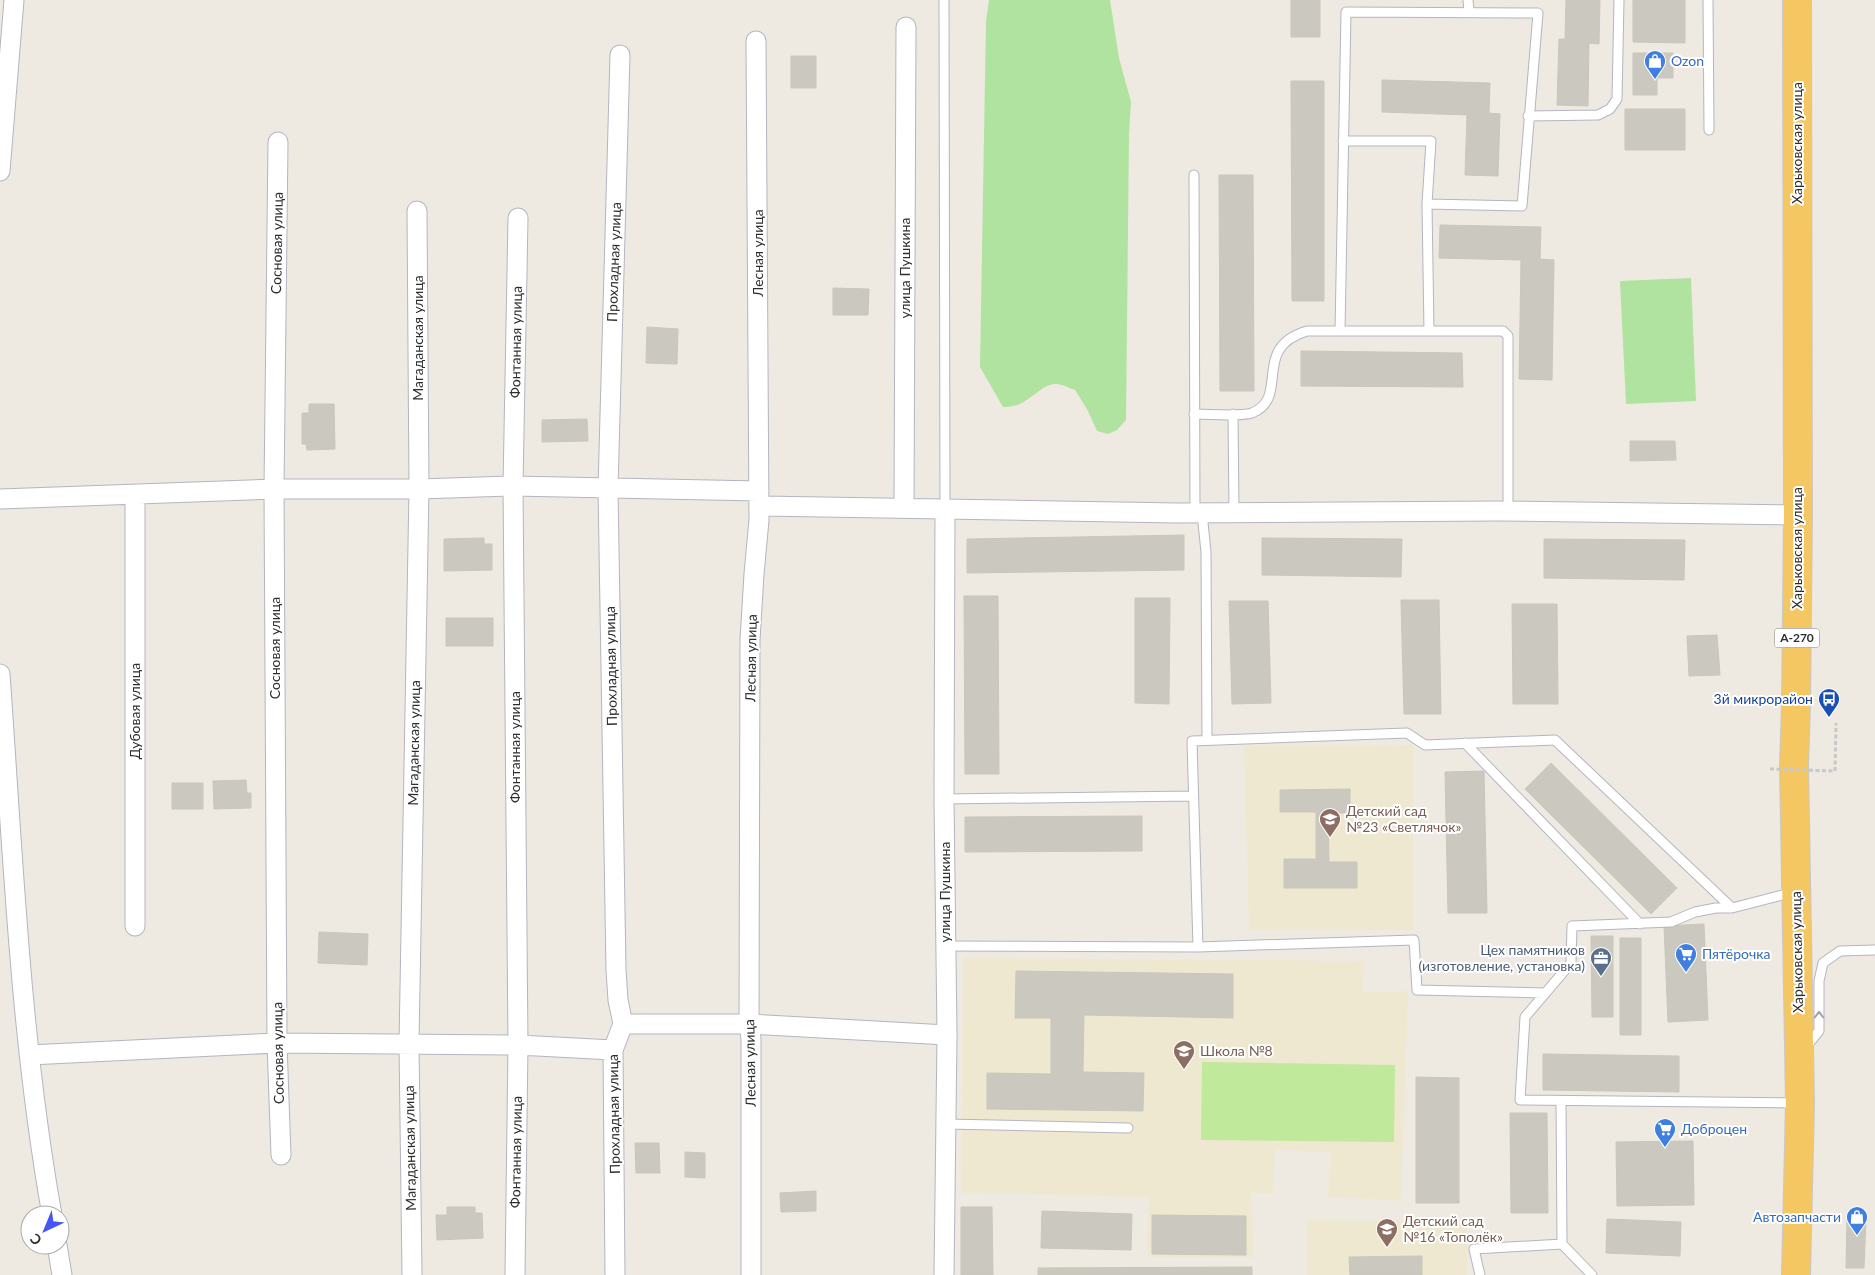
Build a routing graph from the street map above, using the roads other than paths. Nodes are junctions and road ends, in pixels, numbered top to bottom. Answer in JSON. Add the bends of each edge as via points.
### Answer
{"nodes":[{"id":1,"x":14,"y":0,"type":"edge"},
{"id":2,"x":944,"y":0,"type":"edge"},
{"id":3,"x":1468,"y":0,"type":"edge"},
{"id":4,"x":1618,"y":0,"type":"edge"},
{"id":5,"x":1708,"y":0,"type":"edge"},
{"id":6,"x":1797,"y":0,"type":"edge"},
{"id":7,"x":1469,"y":11,"type":"junction"},
{"id":8,"x":906,"y":27,"type":"dead end"},
{"id":9,"x":756,"y":41,"type":"dead end"},
{"id":10,"x":620,"y":55,"type":"dead end"},
{"id":11,"x":1528,"y":116,"type":"junction"},
{"id":12,"x":1709,"y":130,"type":"dead end"},
{"id":13,"x":1343,"y":141,"type":"junction"},
{"id":14,"x":278,"y":142,"type":"dead end"},
{"id":15,"x":0,"y":170,"type":"edge"},
{"id":16,"x":1194,"y":175,"type":"dead end"},
{"id":17,"x":1427,"y":204,"type":"junction"},
{"id":18,"x":417,"y":211,"type":"dead end"},
{"id":19,"x":518,"y":218,"type":"dead end"},
{"id":20,"x":1340,"y":331,"type":"junction"},
{"id":21,"x":1429,"y":331,"type":"junction"},
{"id":22,"x":1194,"y":414,"type":"junction"},
{"id":23,"x":1233,"y":414,"type":"junction"},
{"id":24,"x":513,"y":486,"type":"junction"},
{"id":25,"x":608,"y":488,"type":"junction"},
{"id":26,"x":274,"y":489,"type":"junction"},
{"id":27,"x":419,"y":489,"type":"junction"},
{"id":28,"x":135,"y":495,"type":"junction"},
{"id":29,"x":759,"y":498,"type":"junction"},
{"id":30,"x":0,"y":499,"type":"edge"},
{"id":31,"x":904,"y":508,"type":"junction"},
{"id":32,"x":945,"y":509,"type":"junction"},
{"id":33,"x":1508,"y":511,"type":"junction"},
{"id":34,"x":1198,"y":513,"type":"junction"},
{"id":35,"x":1234,"y":513,"type":"junction"},
{"id":36,"x":1798,"y":515,"type":"junction"},
{"id":37,"x":0,"y":674,"type":"edge"},
{"id":38,"x":1207,"y":740,"type":"junction"},
{"id":39,"x":1465,"y":743,"type":"junction"},
{"id":40,"x":1194,"y":796,"type":"junction"},
{"id":41,"x":944,"y":799,"type":"junction"},
{"id":42,"x":1796,"y":891,"type":"junction"},
{"id":43,"x":1732,"y":908,"type":"junction"},
{"id":44,"x":1640,"y":924,"type":"junction"},
{"id":45,"x":135,"y":926,"type":"dead end"},
{"id":46,"x":945,"y":946,"type":"junction"},
{"id":47,"x":1198,"y":947,"type":"junction"},
{"id":48,"x":1875,"y":950,"type":"edge"},
{"id":49,"x":1545,"y":993,"type":"junction"},
{"id":50,"x":623,"y":1024,"type":"junction"},
{"id":51,"x":749,"y":1024,"type":"junction"},
{"id":52,"x":947,"y":1035,"type":"junction"},
{"id":53,"x":409,"y":1043,"type":"junction"},
{"id":54,"x":277,"y":1044,"type":"junction"},
{"id":55,"x":518,"y":1045,"type":"junction"},
{"id":56,"x":612,"y":1050,"type":"junction"},
{"id":57,"x":29,"y":1055,"type":"junction"},
{"id":58,"x":1798,"y":1056,"type":"junction"},
{"id":59,"x":1561,"y":1101,"type":"junction"},
{"id":60,"x":1800,"y":1103,"type":"junction"},
{"id":61,"x":946,"y":1124,"type":"junction"},
{"id":62,"x":1128,"y":1128,"type":"dead end"},
{"id":63,"x":281,"y":1155,"type":"dead end"},
{"id":64,"x":50,"y":1205,"type":"edge"},
{"id":65,"x":1562,"y":1244,"type":"junction"},
{"id":66,"x":59,"y":1255,"type":"edge"},
{"id":67,"x":1801,"y":1271,"type":"edge"},
{"id":68,"x":62,"y":1275,"type":"edge"},
{"id":69,"x":412,"y":1275,"type":"edge"},
{"id":70,"x":515,"y":1275,"type":"edge"},
{"id":71,"x":615,"y":1275,"type":"edge"},
{"id":72,"x":751,"y":1275,"type":"edge"},
{"id":73,"x":944,"y":1275,"type":"edge"},
{"id":74,"x":1480,"y":1275,"type":"edge"},
{"id":75,"x":1592,"y":1275,"type":"edge"}],
"edges":[{"from":1,"to":15,"type":"street"},
{"from":2,"to":32,"type":"lane"},
{"from":3,"to":7,"type":"lane"},
{"from":4,"to":11,"type":"lane","via":[[1617,99],[1610,109],[1598,115]]},
{"from":5,"to":12,"type":"lane"},
{"from":6,"to":36,"type":"highway","name":"Харьковская улица","number":"А-270"},
{"from":7,"to":11,"type":"lane","via":[[1538,13]]},
{"from":7,"to":13,"type":"lane","via":[[1346,12]]},
{"from":8,"to":31,"type":"street","name":"улица Пушкина"},
{"from":9,"to":29,"type":"street","name":"Лесная улица"},
{"from":10,"to":25,"type":"street","name":"Прохладная улица"},
{"from":11,"to":17,"type":"lane","via":[[1522,206]]},
{"from":13,"to":17,"type":"lane","via":[[1431,140]]},
{"from":13,"to":20,"type":"lane"},
{"from":14,"to":26,"type":"street","name":"Сосновая улица"},
{"from":16,"to":22,"type":"lane"},
{"from":17,"to":21,"type":"lane"},
{"from":18,"to":27,"type":"street","name":"Магаданская улица"},
{"from":19,"to":24,"type":"street","name":"Фонтанная улица"},
{"from":20,"to":21,"type":"lane"},
{"from":20,"to":23,"type":"lane","via":[[1308,331],[1292,338],[1275,355],[1272,385],[1266,402],[1251,413]]},
{"from":21,"to":33,"type":"lane","via":[[1503,331],[1508,336]]},
{"from":22,"to":23,"type":"lane"},
{"from":22,"to":34,"type":"lane"},
{"from":23,"to":35,"type":"lane"},
{"from":24,"to":25,"type":"street"},
{"from":24,"to":27,"type":"street"},
{"from":24,"to":55,"type":"street","name":"Фонтанная улица"},
{"from":25,"to":29,"type":"street"},
{"from":25,"to":50,"type":"street","name":"Прохладная улица","via":[[616,970]]},
{"from":26,"to":27,"type":"street"},
{"from":26,"to":28,"type":"street"},
{"from":26,"to":54,"type":"street","name":"Сосновая улица"},
{"from":27,"to":53,"type":"street","name":"Магаданская улица"},
{"from":28,"to":30,"type":"street"},
{"from":28,"to":45,"type":"street","name":"Дубовая улица"},
{"from":29,"to":31,"type":"street"},
{"from":29,"to":51,"type":"street","name":"Лесная улица","via":[[750,640]]},
{"from":31,"to":32,"type":"street"},
{"from":32,"to":34,"type":"street"},
{"from":32,"to":41,"type":"street","name":"улица Пушкина"},
{"from":33,"to":35,"type":"street"},
{"from":33,"to":36,"type":"street"},
{"from":34,"to":35,"type":"street"},
{"from":34,"to":38,"type":"lane","via":[[1206,552]]},
{"from":36,"to":42,"type":"highway","name":"Харьковская улица","number":"А-270","via":[[1794,764]]},
{"from":37,"to":57,"type":"street"},
{"from":38,"to":39,"type":"lane","via":[[1407,733],[1425,745]]},
{"from":38,"to":40,"type":"lane","via":[[1192,741]]},
{"from":39,"to":43,"type":"lane","via":[[1554,740]]},
{"from":39,"to":44,"type":"lane"},
{"from":40,"to":41,"type":"lane"},
{"from":40,"to":47,"type":"lane"},
{"from":41,"to":46,"type":"street","name":"улица Пушкина"},
{"from":42,"to":43,"type":"lane"},
{"from":42,"to":58,"type":"highway","name":"Харьковская улица","number":"А-270"},
{"from":43,"to":44,"type":"lane","via":[[1695,912],[1671,922]]},
{"from":44,"to":49,"type":"lane","via":[[1572,926],[1571,962]]},
{"from":46,"to":47,"type":"lane"},
{"from":46,"to":52,"type":"street","name":"улица Пушкина"},
{"from":47,"to":49,"type":"lane","via":[[1414,940],[1417,990]]},
{"from":58,"to":48,"type":"lane","one_way":true,"via":[[1819,1030],[1819,981],[1823,963],[1840,951]]},
{"from":49,"to":59,"type":"lane","via":[[1525,1017],[1520,1100]]},
{"from":50,"to":51,"type":"street"},
{"from":50,"to":56,"type":"street","name":"Прохладная улица"},
{"from":51,"to":52,"type":"street"},
{"from":51,"to":72,"type":"street","name":"Лесная улица"},
{"from":52,"to":61,"type":"street","name":"улица Пушкина"},
{"from":53,"to":54,"type":"street"},
{"from":53,"to":55,"type":"street"},
{"from":53,"to":69,"type":"street","name":"Магаданская улица"},
{"from":54,"to":57,"type":"street"},
{"from":54,"to":63,"type":"street","name":"Сосновая улица"},
{"from":55,"to":56,"type":"street"},
{"from":55,"to":70,"type":"street","name":"Фонтанная улица"},
{"from":56,"to":71,"type":"street","name":"Прохладная улица"},
{"from":57,"to":64,"type":"street"},
{"from":58,"to":60,"type":"highway","name":"Харьковская улица","number":"А-270"},
{"from":59,"to":60,"type":"lane"},
{"from":59,"to":65,"type":"lane"},
{"from":60,"to":67,"type":"highway","name":"Харьковская улица","number":"А-270","via":[[1796,1213]]},
{"from":61,"to":62,"type":"lane"},
{"from":61,"to":73,"type":"street","name":"улица Пушкина"},
{"from":65,"to":74,"type":"lane","via":[[1474,1249]]},
{"from":65,"to":75,"type":"lane"},
{"from":66,"to":68,"type":"street"}]}
